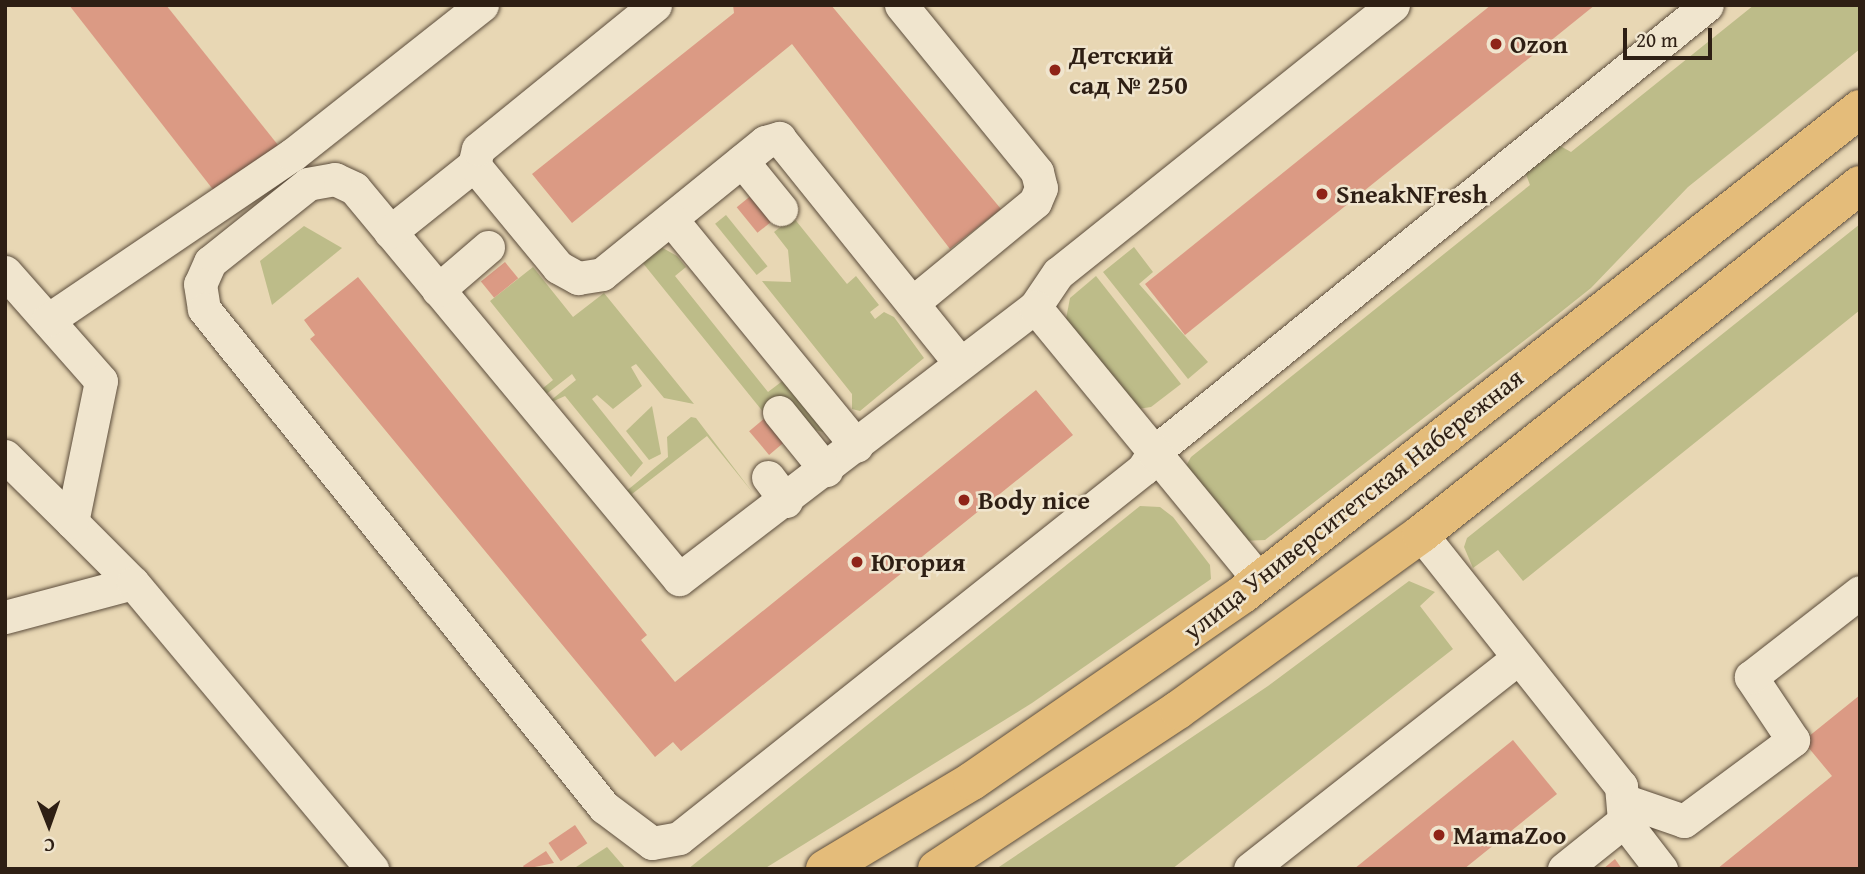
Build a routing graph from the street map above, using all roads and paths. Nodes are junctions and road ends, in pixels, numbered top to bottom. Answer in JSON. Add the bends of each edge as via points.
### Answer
{"nodes":[{"id":1,"x":482,"y":5,"type":"edge"},
{"id":2,"x":655,"y":5,"type":"edge"},
{"id":3,"x":901,"y":5,"type":"edge"},
{"id":4,"x":1393,"y":5,"type":"edge"},
{"id":5,"x":1707,"y":5,"type":"edge"},
{"id":6,"x":1860,"y":95,"type":"edge"},
{"id":7,"x":1860,"y":109,"type":"edge"},
{"id":8,"x":742,"y":162,"type":"junction"},
{"id":9,"x":474,"y":165,"type":"junction"},
{"id":10,"x":1860,"y":185,"type":"edge"},
{"id":11,"x":781,"y":209,"type":"dead end"},
{"id":12,"x":1731,"y":213,"type":"junction"},
{"id":13,"x":671,"y":219,"type":"junction"},
{"id":14,"x":390,"y":232,"type":"junction"},
{"id":15,"x":488,"y":247,"type":"dead end"},
{"id":16,"x":5,"y":272,"type":"edge"},
{"id":17,"x":438,"y":290,"type":"junction"},
{"id":18,"x":912,"y":303,"type":"junction"},
{"id":19,"x":1028,"y":313,"type":"junction"},
{"id":20,"x":48,"y":320,"type":"junction"},
{"id":21,"x":959,"y":362,"type":"junction"},
{"id":22,"x":779,"y":412,"type":"dead end"},
{"id":23,"x":857,"y":446,"type":"junction"},
{"id":24,"x":5,"y":456,"type":"edge"},
{"id":25,"x":1148,"y":461,"type":"junction"},
{"id":26,"x":826,"y":470,"type":"junction"},
{"id":27,"x":72,"y":522,"type":"junction"},
{"id":28,"x":1421,"y":534,"type":"junction"},
{"id":29,"x":132,"y":583,"type":"junction"},
{"id":30,"x":1251,"y":588,"type":"junction"},
{"id":31,"x":1860,"y":592,"type":"edge"},
{"id":32,"x":5,"y":617,"type":"edge"},
{"id":33,"x":1517,"y":659,"type":"junction"},
{"id":34,"x":1625,"y":811,"type":"junction"},
{"id":35,"x":372,"y":869,"type":"edge"},
{"id":36,"x":825,"y":869,"type":"edge"},
{"id":37,"x":937,"y":869,"type":"edge"},
{"id":38,"x":1250,"y":869,"type":"edge"},
{"id":39,"x":1564,"y":869,"type":"edge"},
{"id":40,"x":1661,"y":869,"type":"edge"}],
"edges":[{"from":1,"to":20,"type":"lane","via":[[292,155]]},
{"from":2,"to":9,"type":"lane","via":[[478,149]]},
{"from":3,"to":18,"type":"lane","via":[[1037,172],[1041,188],[1035,202]]},
{"from":4,"to":19,"type":"lane","via":[[1066,266]]},
{"from":5,"to":25,"type":"lane"},
{"from":6,"to":12,"type":"main road"},
{"from":7,"to":12,"type":"main road","name":"улица Университетская Набережная"},
{"from":8,"to":11,"type":"lane"},
{"from":8,"to":13,"type":"lane"},
{"from":8,"to":18,"type":"lane","via":[[765,142],[779,138],[792,147]]},
{"from":9,"to":13,"type":"lane","via":[[558,267],[578,278],[602,274]]},
{"from":9,"to":14,"type":"lane"},
{"from":10,"to":28,"type":"main road"},
{"from":12,"to":30,"type":"main road","name":"улица Университетская Набережная"},
{"from":13,"to":23,"type":"lane"},
{"from":14,"to":17,"type":"lane"},
{"from":14,"to":25,"type":"lane","via":[[354,188],[335,178],[308,184],[210,262],[201,284],[204,309],[604,807],[652,843],[679,838]]},
{"from":15,"to":17,"type":"lane"},
{"from":16,"to":20,"type":"lane"},
{"from":17,"to":26,"type":"lane","via":[[668,572],[679,579],[692,574],[777,489]]},
{"from":18,"to":21,"type":"lane"},
{"from":19,"to":21,"type":"lane"},
{"from":19,"to":25,"type":"lane"},
{"from":20,"to":27,"type":"lane","via":[[101,381]]},
{"from":21,"to":23,"type":"lane"},
{"from":22,"to":26,"type":"lane"},
{"from":23,"to":26,"type":"lane"},
{"from":24,"to":27,"type":"lane"},
{"from":25,"to":30,"type":"lane"},
{"from":27,"to":29,"type":"lane"},
{"from":28,"to":33,"type":"lane"},
{"from":28,"to":37,"type":"main road","via":[[1178,710]]},
{"from":29,"to":32,"type":"lane"},
{"from":29,"to":35,"type":"lane"},
{"from":30,"to":36,"type":"main road","name":"улица Университетская Набережная","via":[[972,781]]},
{"from":31,"to":34,"type":"lane","via":[[1751,677],[1793,740],[1684,821]]},
{"from":33,"to":34,"type":"lane","via":[[1621,786]]},
{"from":33,"to":38,"type":"lane"},
{"from":34,"to":39,"type":"lane"},
{"from":34,"to":40,"type":"lane"}]}
